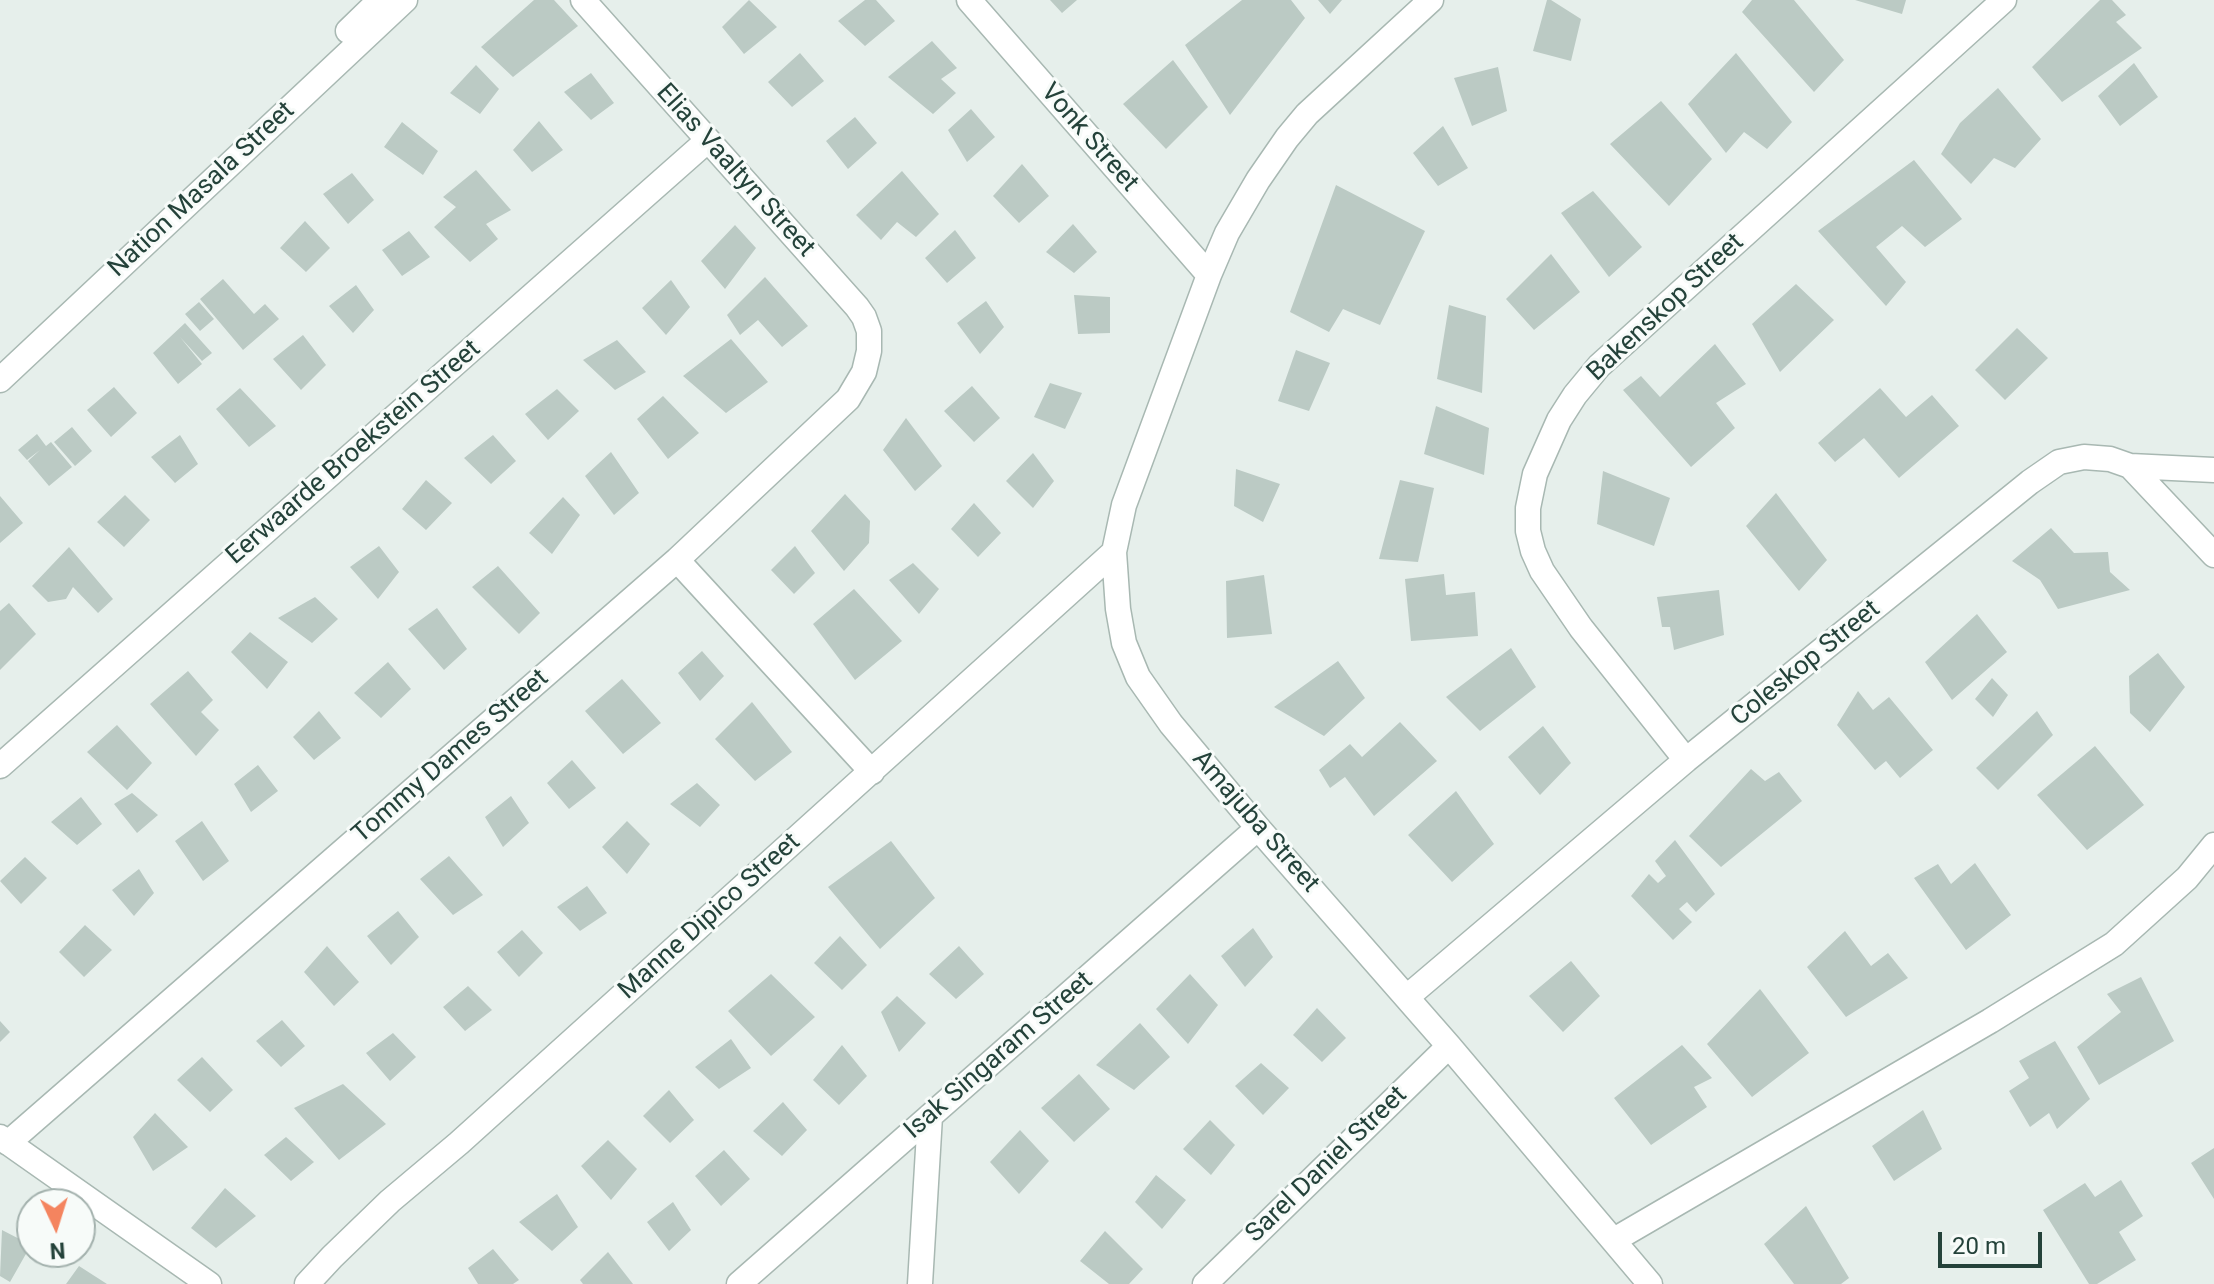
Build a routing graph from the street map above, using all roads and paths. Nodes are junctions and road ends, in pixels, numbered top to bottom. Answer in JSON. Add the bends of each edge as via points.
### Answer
{"nodes":[{"id":1,"x":380,"y":0,"type":"edge"},
{"id":2,"x":405,"y":0,"type":"edge"},
{"id":3,"x":583,"y":0,"type":"edge"},
{"id":4,"x":969,"y":0,"type":"edge"},
{"id":5,"x":1431,"y":0,"type":"edge"},
{"id":6,"x":2004,"y":0,"type":"edge"},
{"id":7,"x":707,"y":141,"type":"junction"},
{"id":8,"x":1209,"y":275,"type":"junction"},
{"id":9,"x":869,"y":351,"type":"joint"},
{"id":10,"x":0,"y":371,"type":"edge"},
{"id":11,"x":0,"y":380,"type":"edge"},
{"id":12,"x":2130,"y":466,"type":"junction"},
{"id":13,"x":2214,"y":470,"type":"edge"},
{"id":14,"x":1114,"y":552,"type":"junction"},
{"id":15,"x":2214,"y":555,"type":"edge"},
{"id":16,"x":677,"y":560,"type":"junction"},
{"id":17,"x":1686,"y":760,"type":"junction"},
{"id":18,"x":0,"y":766,"type":"edge"},
{"id":19,"x":872,"y":772,"type":"junction"},
{"id":20,"x":1258,"y":828,"type":"junction"},
{"id":21,"x":2214,"y":845,"type":"edge"},
{"id":22,"x":1407,"y":997,"type":"junction"},
{"id":23,"x":1449,"y":1046,"type":"junction"},
{"id":24,"x":930,"y":1116,"type":"junction"},
{"id":25,"x":4,"y":1140,"type":"edge"},
{"id":26,"x":1614,"y":1240,"type":"junction"},
{"id":27,"x":209,"y":1284,"type":"edge"},
{"id":28,"x":307,"y":1284,"type":"edge"},
{"id":29,"x":739,"y":1284,"type":"edge"},
{"id":30,"x":920,"y":1284,"type":"edge"},
{"id":31,"x":1205,"y":1284,"type":"edge"},
{"id":32,"x":1650,"y":1284,"type":"edge"}],
"edges":[{"from":1,"to":10,"type":"street"},
{"from":2,"to":11,"type":"street","name":"Nation Masala Street"},
{"from":3,"to":7,"type":"street","name":"Elias Vaaltyn Street"},
{"from":4,"to":8,"type":"street","name":"Vonk Street"},
{"from":5,"to":8,"type":"street","name":"Amajuba Street","via":[[1287,138],[1235,220]]},
{"from":6,"to":17,"type":"street","name":"Bakenskop Street","via":[[1599,366],[1559,420],[1535,474],[1528,531],[1542,571]]},
{"from":7,"to":9,"type":"street","name":"Elias Vaaltyn Street","via":[[857,307],[869,331]]},
{"from":7,"to":18,"type":"street","name":"Eerwaarde Broekstein Street"},
{"from":8,"to":14,"type":"street","name":"Amajuba Street","via":[[1124,505]]},
{"from":9,"to":16,"type":"street","name":"Tommy Dames Street","via":[[848,399]]},
{"from":12,"to":13,"type":"street","name":"Coleskop Street"},
{"from":12,"to":15,"type":"street"},
{"from":12,"to":17,"type":"street","name":"Coleskop Street","via":[[2084,457],[2050,468]]},
{"from":14,"to":19,"type":"street","name":"Manne Dipico Street"},
{"from":14,"to":20,"type":"street","name":"Amajuba Street","via":[[1124,643],[1138,677]]},
{"from":16,"to":19,"type":"street"},
{"from":16,"to":25,"type":"street","name":"Tommy Dames Street"},
{"from":17,"to":22,"type":"street","name":"Coleskop Street"},
{"from":19,"to":28,"type":"street","name":"Manne Dipico Street","via":[[390,1201]]},
{"from":20,"to":22,"type":"street","name":"Amajuba Street"},
{"from":20,"to":24,"type":"street","name":"Isak Singaram Street"},
{"from":21,"to":26,"type":"street","via":[[2187,878],[2114,944]]},
{"from":22,"to":23,"type":"street","name":"Amajuba Street"},
{"from":23,"to":26,"type":"street","name":"Amajuba Street"},
{"from":23,"to":31,"type":"street","name":"Sarel Daniel Street"},
{"from":24,"to":29,"type":"street","name":"Isak Singaram Street"},
{"from":24,"to":30,"type":"street"},
{"from":25,"to":27,"type":"street"},
{"from":26,"to":32,"type":"street","name":"Amajuba Street"}]}
